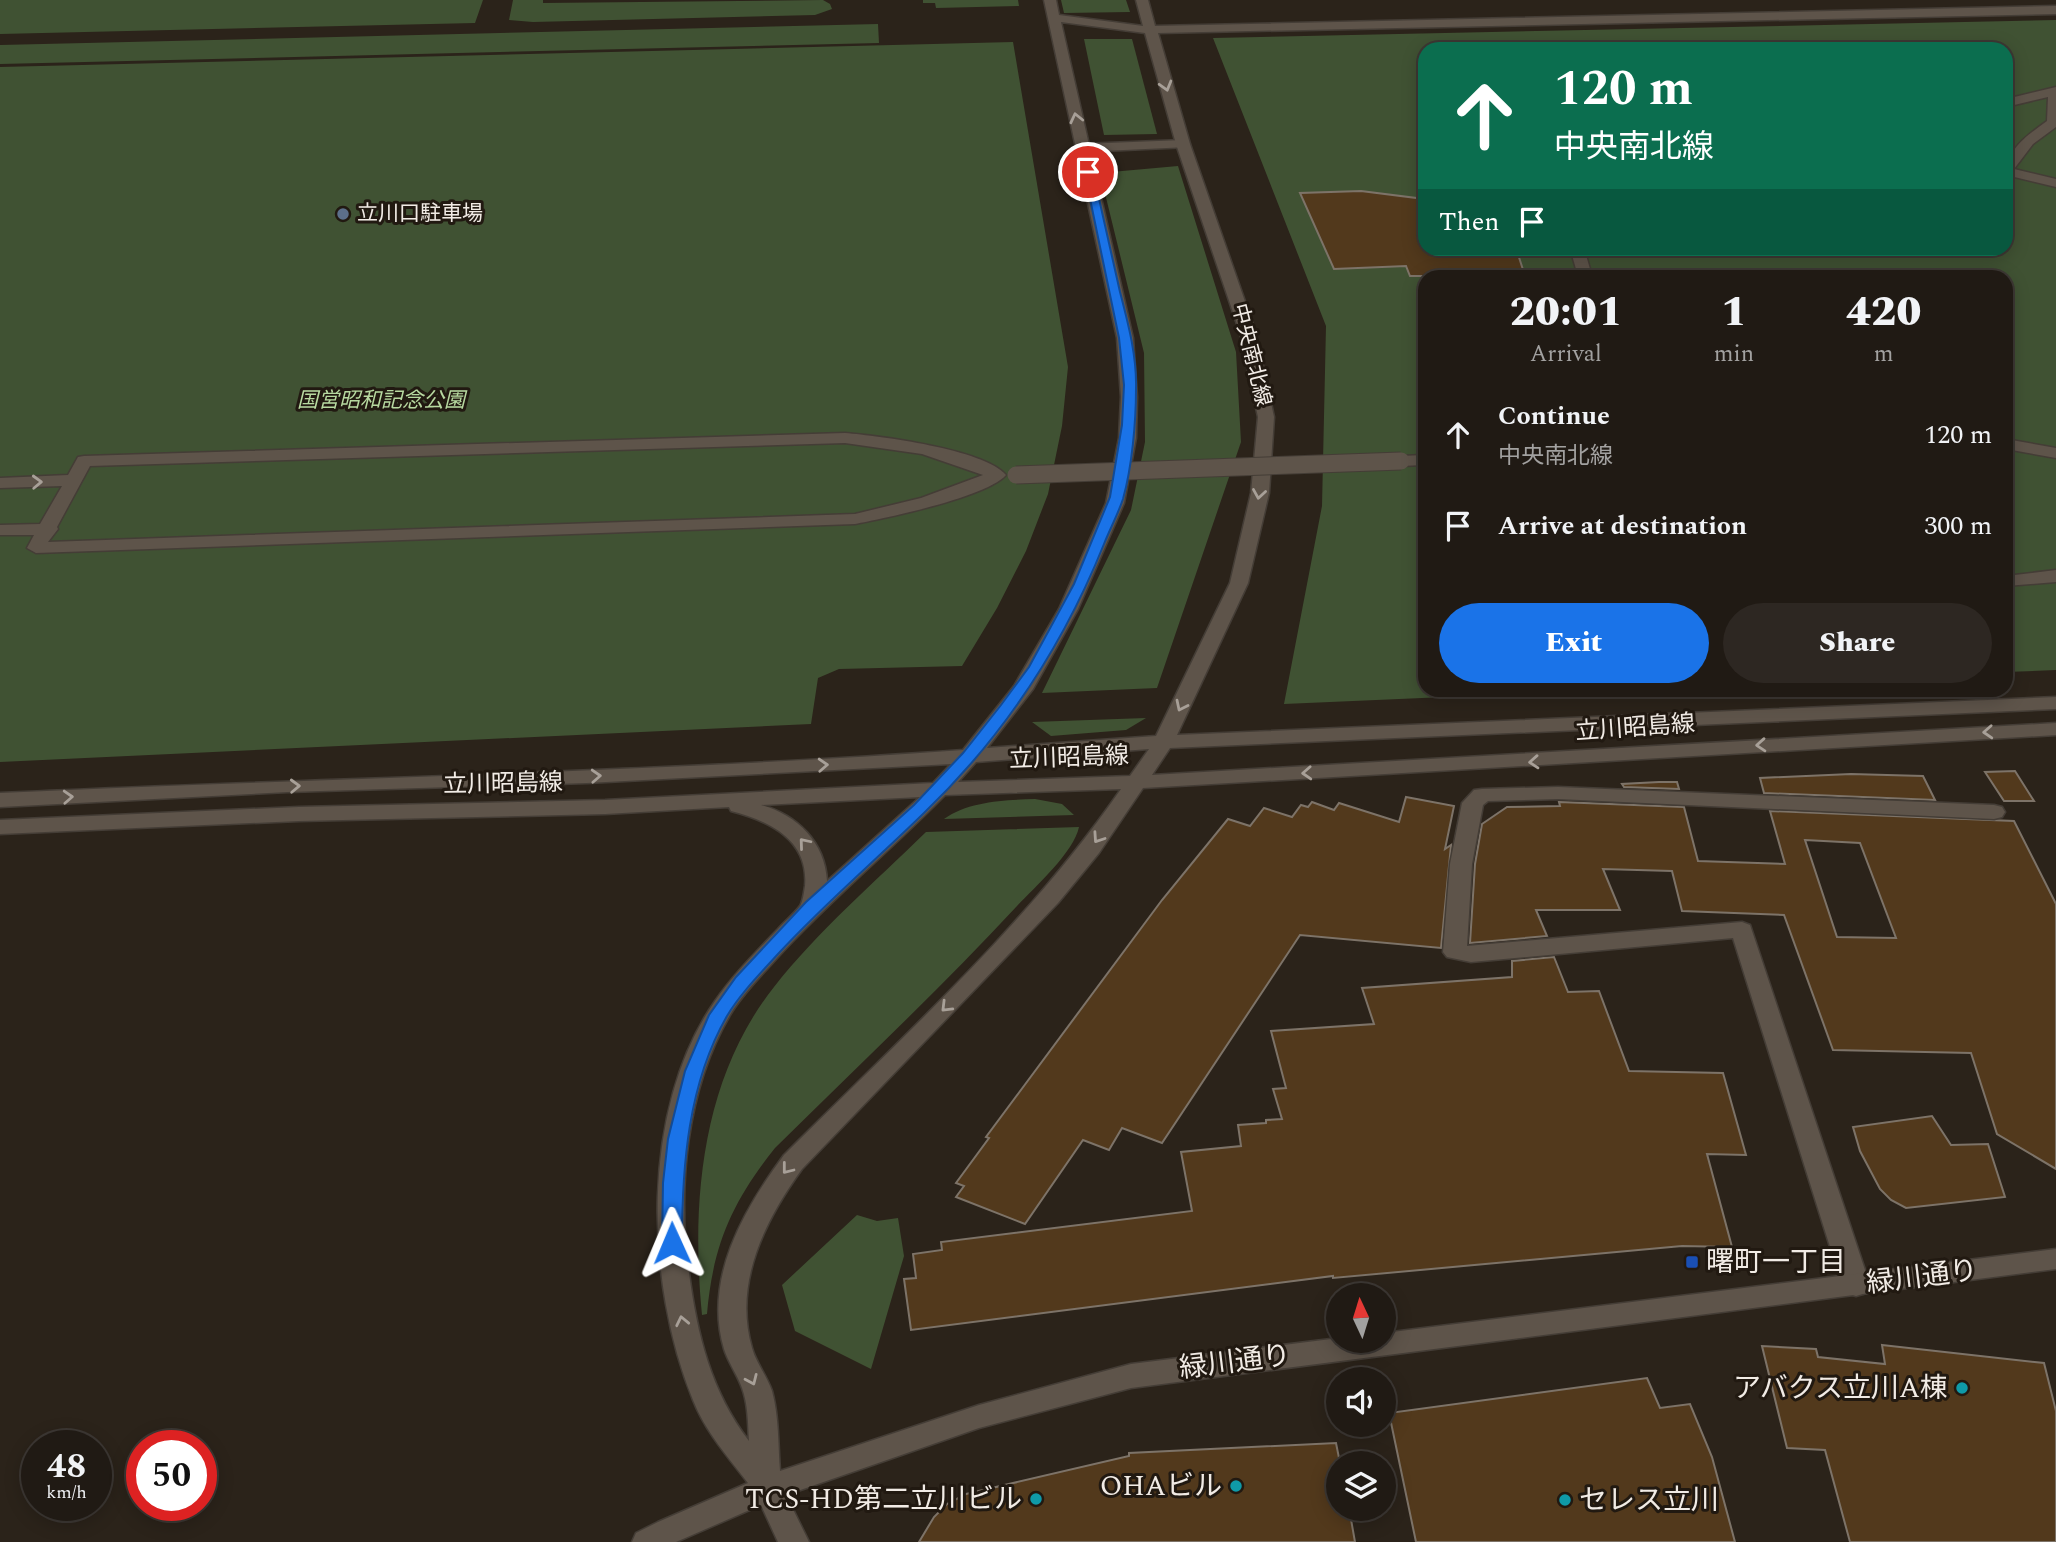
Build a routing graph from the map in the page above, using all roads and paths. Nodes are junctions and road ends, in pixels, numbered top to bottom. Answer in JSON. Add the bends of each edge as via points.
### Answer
{"nodes":[{"id":1,"x":1050,"y":0,"type":"edge"},
{"id":2,"x":1142,"y":0,"type":"edge"},
{"id":3,"x":2039,"y":0,"type":"edge"},
{"id":4,"x":2056,"y":10,"type":"edge"},
{"id":5,"x":1054,"y":18,"type":"junction"},
{"id":6,"x":1149,"y":25,"type":"junction"},
{"id":7,"x":2055,"y":91,"type":"edge"},
{"id":8,"x":2013,"y":101,"type":"edge"},
{"id":9,"x":1182,"y":144,"type":"junction"},
{"id":10,"x":1082,"y":148,"type":"junction"},
{"id":11,"x":2013,"y":161,"type":"edge"},
{"id":12,"x":2013,"y":173,"type":"edge"},
{"id":13,"x":2056,"y":183,"type":"edge"},
{"id":14,"x":2013,"y":445,"type":"edge"},
{"id":15,"x":2056,"y":453,"type":"edge"},
{"id":16,"x":1418,"y":460,"type":"edge"},
{"id":17,"x":997,"y":475,"type":"junction"},
{"id":18,"x":73,"y":480,"type":"junction"},
{"id":19,"x":0,"y":483,"type":"edge"},
{"id":20,"x":49,"y":529,"type":"junction"},
{"id":21,"x":0,"y":530,"type":"edge"},
{"id":22,"x":2056,"y":576,"type":"edge"},
{"id":23,"x":2013,"y":580,"type":"edge"},
{"id":24,"x":2056,"y":703,"type":"edge"},
{"id":25,"x":2056,"y":729,"type":"edge"},
{"id":26,"x":1164,"y":742,"type":"junction"},
{"id":27,"x":968,"y":757,"type":"junction"},
{"id":28,"x":1139,"y":782,"type":"junction"},
{"id":29,"x":939,"y":789,"type":"junction"},
{"id":30,"x":0,"y":800,"type":"edge"},
{"id":31,"x":714,"y":801,"type":"junction"},
{"id":32,"x":1994,"y":812,"type":"dead end"},
{"id":33,"x":0,"y":827,"type":"edge"},
{"id":34,"x":812,"y":906,"type":"junction"},
{"id":35,"x":2056,"y":1259,"type":"edge"},
{"id":36,"x":1856,"y":1285,"type":"junction"},
{"id":37,"x":768,"y":1489,"type":"junction"},
{"id":38,"x":647,"y":1542,"type":"edge"},
{"id":39,"x":794,"y":1542,"type":"edge"}],
"edges":[{"from":1,"to":5,"type":"main road"},
{"from":2,"to":6,"type":"main road","name":"中央南北線"},
{"from":3,"to":6,"type":"main road"},
{"from":4,"to":6,"type":"main road"},
{"from":5,"to":6,"type":"main road"},
{"from":10,"to":5,"type":"main road","one_way":true},
{"from":6,"to":9,"type":"main road","name":"中央南北線","one_way":true},
{"from":7,"to":8,"type":"main road"},
{"from":7,"to":11,"type":"main road","via":[[2054,122],[2028,141]]},
{"from":9,"to":10,"type":"main road"},
{"from":9,"to":26,"type":"main road","name":"中央南北線","one_way":true,"via":[[1248,333],[1266,417],[1260,494],[1239,583]]},
{"from":10,"to":27,"type":"main road","via":[[1125,338],[1130,385],[1116,497],[1081,584],[1036,668]]},
{"from":12,"to":13,"type":"main road"},
{"from":14,"to":15,"type":"main road"},
{"from":16,"to":17,"type":"main road","bridge":true},
{"from":17,"to":18,"type":"main road","via":[[922,447],[835,438],[84,461]]},
{"from":17,"to":20,"type":"main road","via":[[926,504],[844,520],[36,548]]},
{"from":19,"to":18,"type":"main road","one_way":true},
{"from":18,"to":20,"type":"main road"},
{"from":20,"to":21,"type":"main road"},
{"from":22,"to":23,"type":"main road"},
{"from":24,"to":26,"type":"main road","name":"立川昭島線"},
{"from":25,"to":28,"type":"main road","name":"立川昭島線","one_way":true},
{"from":26,"to":27,"type":"main road","name":"立川昭島線"},
{"from":26,"to":28,"type":"main road","name":"中央南北線"},
{"from":27,"to":29,"type":"main road"},
{"from":30,"to":27,"type":"main road","name":"立川昭島線","one_way":true},
{"from":28,"to":29,"type":"main road","name":"立川昭島線"},
{"from":28,"to":37,"type":"main road","name":"中央南北線","one_way":true,"via":[[1050,898],[793,1162],[768,1194],[738,1263],[734,1314],[737,1346],[757,1391]]},
{"from":29,"to":31,"type":"main road","name":"立川昭島線"},
{"from":29,"to":34,"type":"main road"},
{"from":31,"to":33,"type":"main road","name":"立川昭島線"},
{"from":34,"to":31,"type":"main road","one_way":true,"via":[[817,869],[801,838],[772,815]]},
{"from":32,"to":36,"type":"main road","via":[[1558,793],[1482,795],[1473,803],[1461,864],[1455,952],[1742,930]]},
{"from":37,"to":34,"type":"main road","one_way":true,"via":[[708,1404],[690,1351],[673,1263],[673,1183],[677,1139],[701,1050],[743,982]]},
{"from":35,"to":36,"type":"main road","name":"緑川通り"},
{"from":36,"to":37,"type":"main road","name":"緑川通り","via":[[1130,1376],[990,1412]]},
{"from":37,"to":38,"type":"main road","name":"緑川通り"},
{"from":37,"to":39,"type":"main road"}]}
